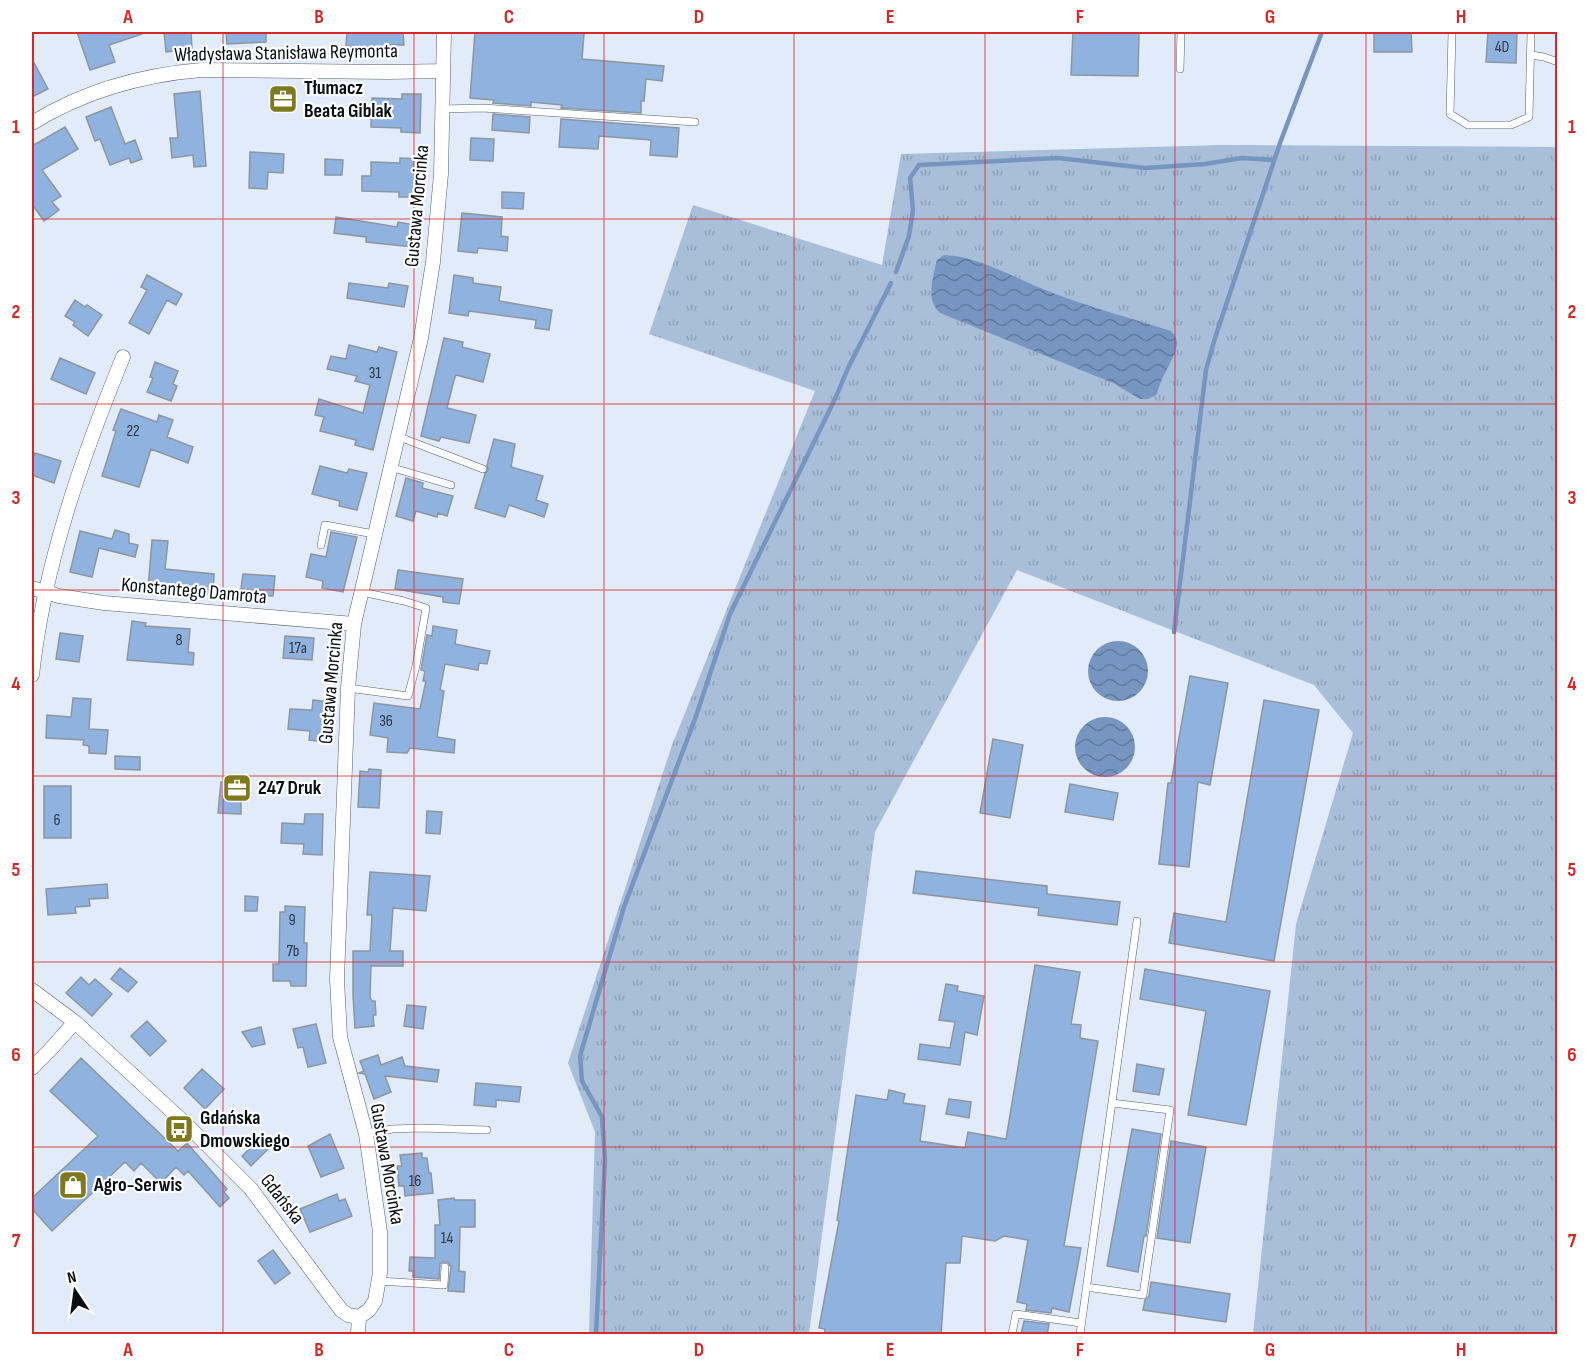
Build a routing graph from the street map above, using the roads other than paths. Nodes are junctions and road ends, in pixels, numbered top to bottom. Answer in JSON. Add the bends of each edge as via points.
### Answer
{"nodes":[{"id":1,"x":444,"y":32,"type":"edge"},
{"id":2,"x":1181,"y":32,"type":"edge"},
{"id":3,"x":1452,"y":32,"type":"edge"},
{"id":4,"x":1531,"y":32,"type":"edge"},
{"id":5,"x":1531,"y":55,"type":"junction"},
{"id":6,"x":1557,"y":62,"type":"edge"},
{"id":7,"x":1180,"y":69,"type":"dead end"},
{"id":8,"x":443,"y":70,"type":"junction"},
{"id":9,"x":443,"y":109,"type":"junction"},
{"id":10,"x":694,"y":122,"type":"dead end"},
{"id":11,"x":32,"y":123,"type":"edge"},
{"id":12,"x":123,"y":357,"type":"dead end"},
{"id":13,"x":398,"y":436,"type":"junction"},
{"id":14,"x":390,"y":467,"type":"junction"},
{"id":15,"x":483,"y":469,"type":"dead end"},
{"id":16,"x":451,"y":485,"type":"dead end"},
{"id":17,"x":374,"y":534,"type":"junction"},
{"id":18,"x":321,"y":545,"type":"dead end"},
{"id":19,"x":38,"y":590,"type":"edge"},
{"id":20,"x":360,"y":592,"type":"junction"},
{"id":21,"x":354,"y":624,"type":"junction"},
{"id":22,"x":32,"y":675,"type":"edge"},
{"id":23,"x":348,"y":688,"type":"junction"},
{"id":24,"x":1137,"y":921,"type":"dead end"},
{"id":25,"x":32,"y":990,"type":"edge"},
{"id":26,"x":75,"y":1022,"type":"junction"},
{"id":27,"x":32,"y":1068,"type":"edge"},
{"id":28,"x":1112,"y":1102,"type":"junction"},
{"id":29,"x":487,"y":1130,"type":"dead end"},
{"id":30,"x":366,"y":1134,"type":"junction"},
{"id":31,"x":445,"y":1267,"type":"dead end"},
{"id":32,"x":379,"y":1281,"type":"junction"},
{"id":33,"x":1086,"y":1287,"type":"junction"},
{"id":34,"x":359,"y":1317,"type":"junction"},
{"id":35,"x":1081,"y":1323,"type":"junction"},
{"id":36,"x":358,"y":1335,"type":"edge"},
{"id":37,"x":1012,"y":1335,"type":"edge"},
{"id":38,"x":1080,"y":1335,"type":"edge"}],
"edges":[{"from":1,"to":8,"type":"street","name":"Gustawa Morcinka"},
{"from":2,"to":7,"type":"lane"},
{"from":3,"to":5,"type":"lane","via":[[1450,114],[1468,125],[1511,125],[1529,117]]},
{"from":4,"to":5,"type":"lane"},
{"from":5,"to":6,"type":"lane"},
{"from":8,"to":9,"type":"street","name":"Gustawa Morcinka"},
{"from":8,"to":11,"type":"street","name":"Władysława Stanisława Reymonta","via":[[180,72],[115,85],[71,101]]},
{"from":9,"to":10,"type":"lane","via":[[482,108]]},
{"from":9,"to":13,"type":"street","name":"Gustawa Morcinka","via":[[433,262],[421,338]]},
{"from":12,"to":19,"type":"street"},
{"from":13,"to":14,"type":"street","name":"Gustawa Morcinka"},
{"from":13,"to":15,"type":"lane"},
{"from":14,"to":16,"type":"lane"},
{"from":14,"to":17,"type":"street","name":"Gustawa Morcinka"},
{"from":17,"to":18,"type":"lane","via":[[324,525]]},
{"from":17,"to":20,"type":"street","name":"Gustawa Morcinka"},
{"from":19,"to":21,"type":"street","name":"Konstantego Damrota","via":[[104,603]]},
{"from":19,"to":22,"type":"street"},
{"from":20,"to":21,"type":"street","name":"Gustawa Morcinka"},
{"from":20,"to":23,"type":"lane","via":[[426,608],[408,696]]},
{"from":21,"to":23,"type":"street","name":"Gustawa Morcinka"},
{"from":23,"to":30,"type":"street","name":"Gustawa Morcinka","via":[[337,994],[339,1036]]},
{"from":24,"to":28,"type":"lane"},
{"from":25,"to":26,"type":"street","name":"Gdańska"},
{"from":26,"to":27,"type":"street"},
{"from":26,"to":34,"type":"street","name":"Gdańska","via":[[251,1189],[341,1310]]},
{"from":28,"to":33,"type":"lane"},
{"from":28,"to":33,"type":"lane","via":[[1170,1110],[1143,1295]]},
{"from":29,"to":30,"type":"lane","via":[[421,1128]]},
{"from":30,"to":32,"type":"street","name":"Gustawa Morcinka","via":[[380,1232]]},
{"from":31,"to":32,"type":"lane","via":[[444,1285]]},
{"from":32,"to":34,"type":"street","name":"Gustawa Morcinka","via":[[375,1301]]},
{"from":33,"to":35,"type":"lane"},
{"from":34,"to":36,"type":"street"},
{"from":35,"to":37,"type":"lane","via":[[1016,1314]]},
{"from":35,"to":38,"type":"lane"}]}
